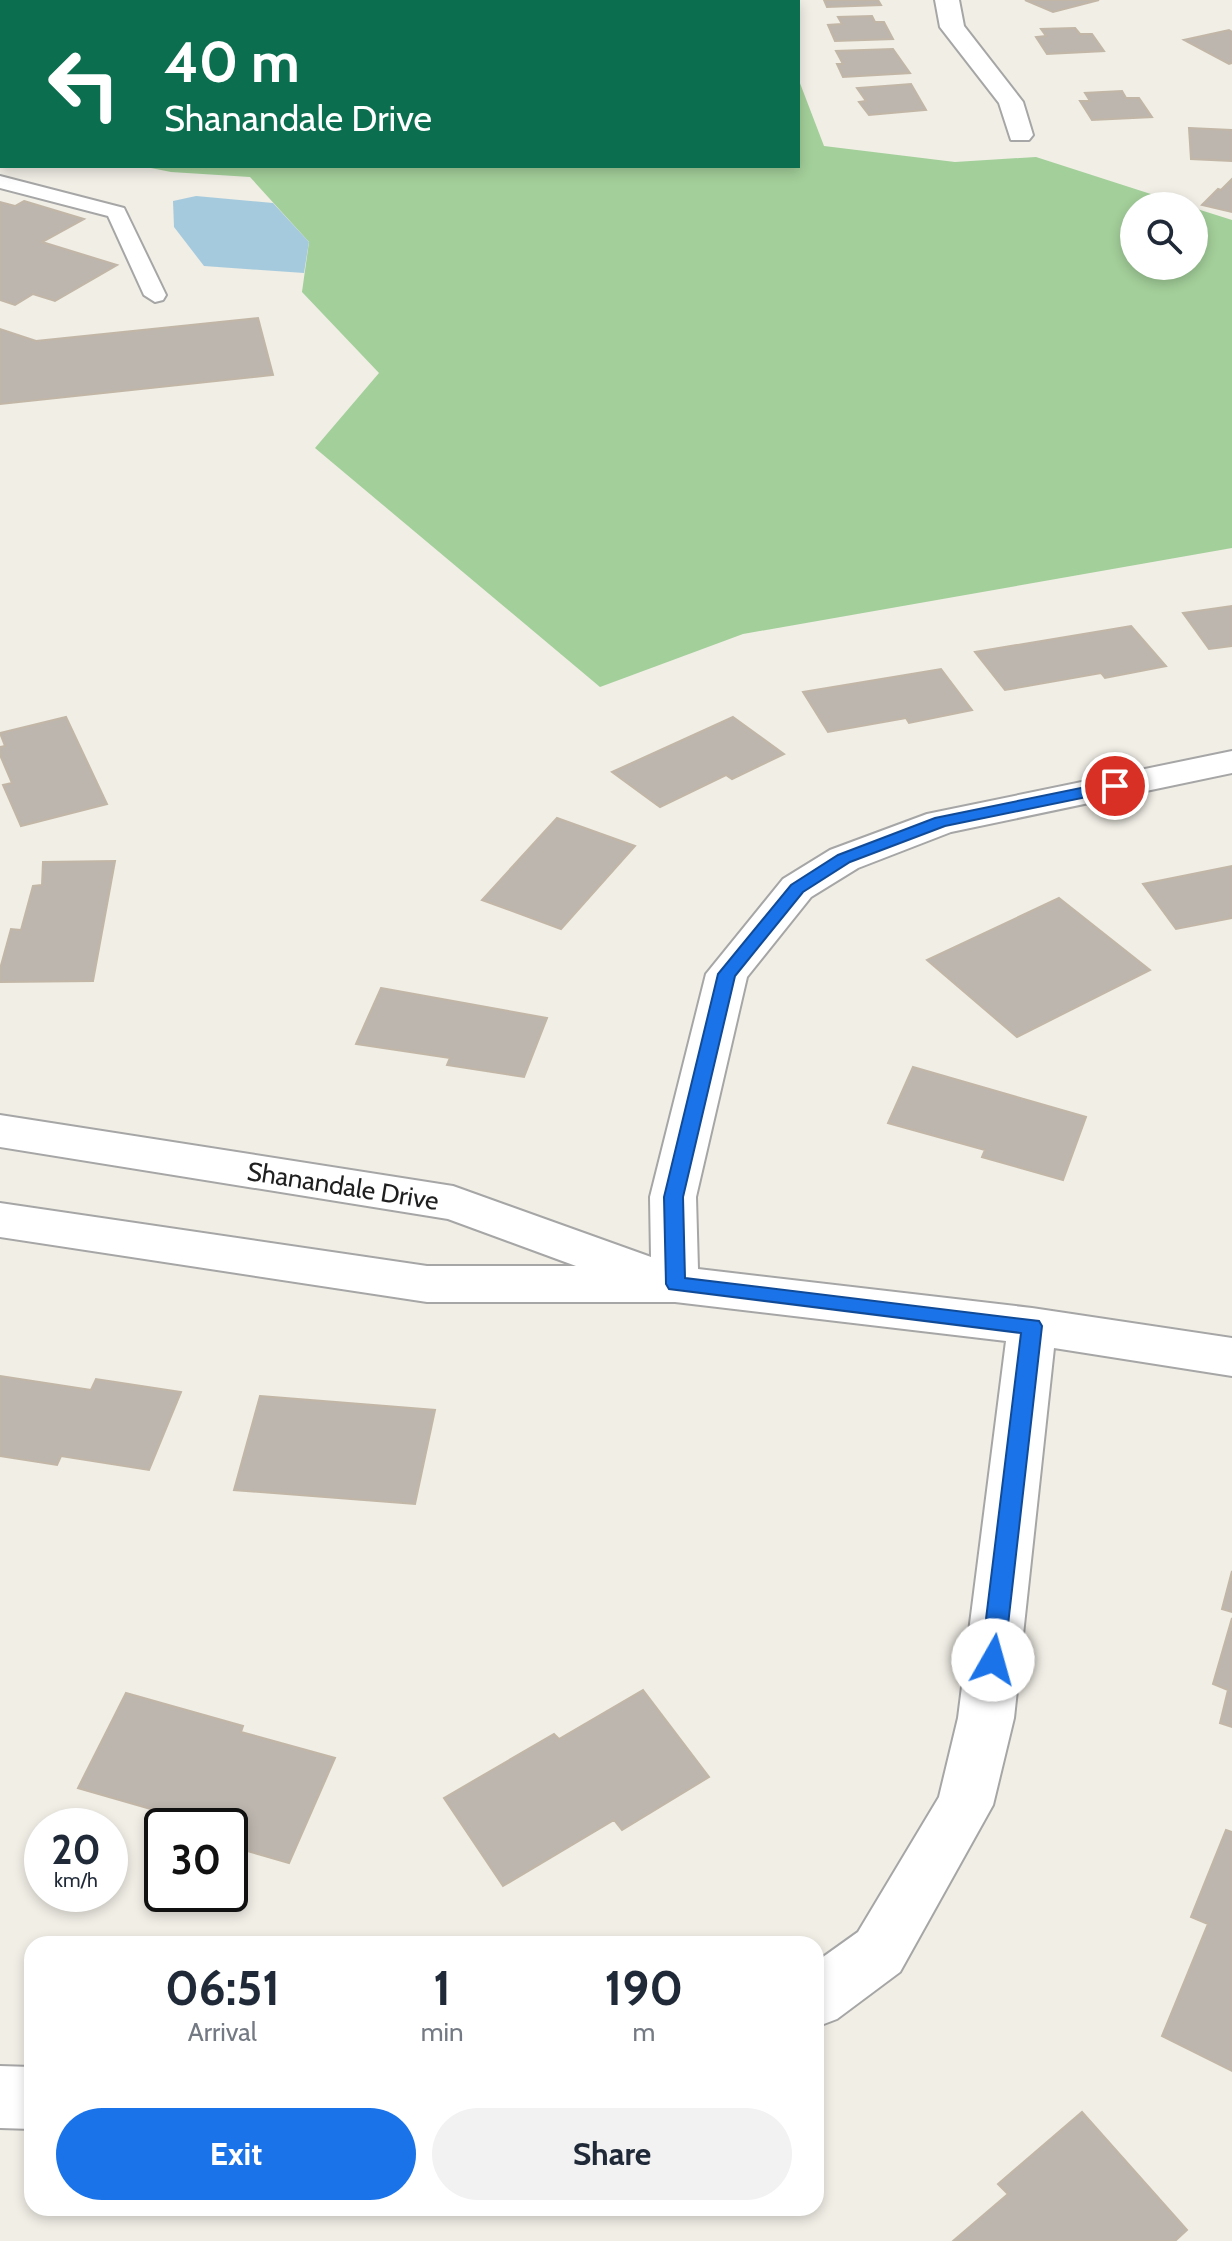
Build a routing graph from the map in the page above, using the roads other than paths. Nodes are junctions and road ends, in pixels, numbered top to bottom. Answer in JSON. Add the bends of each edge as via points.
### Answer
{"nodes":[{"id":1,"x":947,"y":0,"type":"edge"},
{"id":2,"x":1020,"y":135,"type":"dead end"},
{"id":3,"x":0,"y":182,"type":"edge"},
{"id":4,"x":155,"y":295,"type":"dead end"},
{"id":5,"x":1232,"y":762,"type":"edge"},
{"id":6,"x":0,"y":1131,"type":"edge"},
{"id":7,"x":0,"y":1220,"type":"edge"},
{"id":8,"x":675,"y":1284,"type":"junction"},
{"id":9,"x":1032,"y":1326,"type":"junction"},
{"id":10,"x":1232,"y":1357,"type":"edge"},
{"id":11,"x":824,"y":1992,"type":"edge"},
{"id":12,"x":0,"y":2097,"type":"edge"},
{"id":13,"x":24,"y":2098,"type":"edge"}],
"edges":[{"from":1,"to":2,"type":"street","via":[[952,27],[1011,102]]},
{"from":3,"to":4,"type":"lane","via":[[117,212]]},
{"from":5,"to":8,"type":"street","via":[[941,822],[844,859],[797,888],[727,974],[673,1197]]},
{"from":6,"to":8,"type":"street","name":"Shanandale Drive","via":[[453,1203]]},
{"from":7,"to":8,"type":"street","name":"Shanandale Drive","via":[[427,1284]]},
{"from":8,"to":9,"type":"street","name":"Shanandale Drive"},
{"from":9,"to":10,"type":"street","name":"Shanandale Drive"},
{"from":9,"to":11,"type":"street","via":[[986,1718],[965,1805],[879,1952]]},
{"from":12,"to":13,"type":"street"}]}
